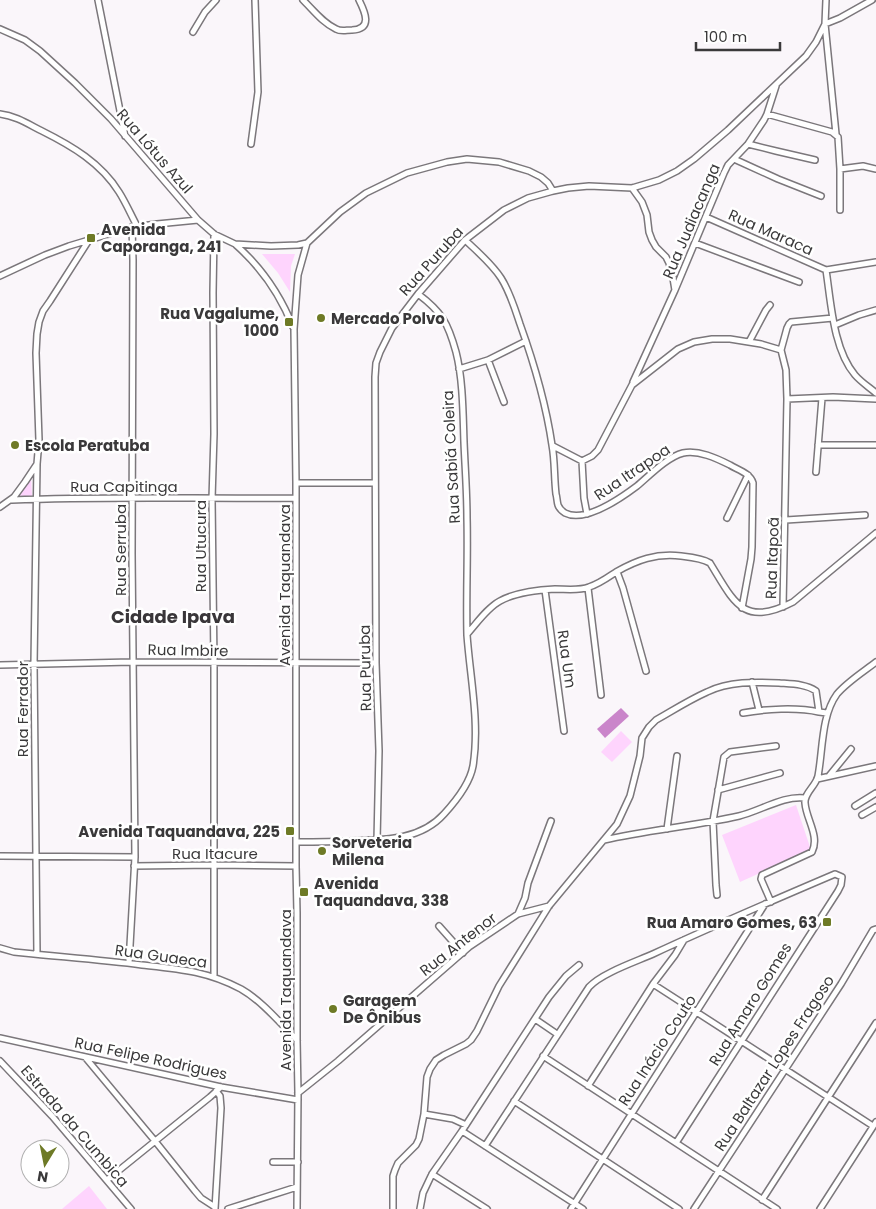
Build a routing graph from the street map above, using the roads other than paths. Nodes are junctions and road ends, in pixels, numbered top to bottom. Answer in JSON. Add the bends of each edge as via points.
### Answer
{"nodes":[{"id":1,"x":98,"y":0,"type":"edge"},
{"id":2,"x":216,"y":0,"type":"edge"},
{"id":3,"x":255,"y":0,"type":"edge"},
{"id":4,"x":303,"y":0,"type":"edge"},
{"id":5,"x":359,"y":0,"type":"edge"},
{"id":6,"x":826,"y":0,"type":"edge"},
{"id":7,"x":872,"y":0,"type":"edge"},
{"id":8,"x":825,"y":24,"type":"junction"},
{"id":9,"x":0,"y":29,"type":"edge"},
{"id":10,"x":192,"y":32,"type":"dead end"},
{"id":11,"x":776,"y":86,"type":"junction"},
{"id":12,"x":0,"y":114,"type":"edge"},
{"id":13,"x":767,"y":114,"type":"junction"},
{"id":14,"x":836,"y":134,"type":"junction"},
{"id":15,"x":126,"y":137,"type":"junction"},
{"id":16,"x":251,"y":144,"type":"dead end"},
{"id":17,"x":748,"y":144,"type":"junction"},
{"id":18,"x":734,"y":159,"type":"junction"},
{"id":19,"x":815,"y":160,"type":"dead end"},
{"id":20,"x":840,"y":168,"type":"junction"},
{"id":21,"x":876,"y":170,"type":"edge"},
{"id":22,"x":632,"y":188,"type":"junction"},
{"id":23,"x":553,"y":191,"type":"junction"},
{"id":24,"x":821,"y":196,"type":"dead end"},
{"id":25,"x":840,"y":210,"type":"dead end"},
{"id":26,"x":706,"y":217,"type":"junction"},
{"id":27,"x":198,"y":220,"type":"junction"},
{"id":28,"x":134,"y":227,"type":"junction"},
{"id":29,"x":214,"y":234,"type":"junction"},
{"id":30,"x":88,"y":240,"type":"junction"},
{"id":31,"x":466,"y":240,"type":"junction"},
{"id":32,"x":307,"y":243,"type":"junction"},
{"id":33,"x":696,"y":243,"type":"junction"},
{"id":34,"x":235,"y":244,"type":"junction"},
{"id":35,"x":876,"y":262,"type":"edge"},
{"id":36,"x":826,"y":270,"type":"junction"},
{"id":37,"x":0,"y":276,"type":"edge"},
{"id":38,"x":799,"y":282,"type":"dead end"},
{"id":39,"x":675,"y":290,"type":"junction"},
{"id":40,"x":418,"y":294,"type":"junction"},
{"id":41,"x":770,"y":305,"type":"dead end"},
{"id":42,"x":876,"y":310,"type":"edge"},
{"id":43,"x":833,"y":318,"type":"junction"},
{"id":44,"x":835,"y":325,"type":"junction"},
{"id":45,"x":294,"y":329,"type":"junction"},
{"id":46,"x":526,"y":341,"type":"junction"},
{"id":47,"x":749,"y":342,"type":"junction"},
{"id":48,"x":781,"y":350,"type":"junction"},
{"id":49,"x":488,"y":360,"type":"junction"},
{"id":50,"x":460,"y":369,"type":"junction"},
{"id":51,"x":632,"y":385,"type":"junction"},
{"id":52,"x":876,"y":393,"type":"edge"},
{"id":53,"x":822,"y":398,"type":"junction"},
{"id":54,"x":788,"y":399,"type":"junction"},
{"id":55,"x":876,"y":399,"type":"edge"},
{"id":56,"x":504,"y":402,"type":"dead end"},
{"id":57,"x":818,"y":445,"type":"junction"},
{"id":58,"x":876,"y":445,"type":"edge"},
{"id":59,"x":553,"y":446,"type":"junction"},
{"id":60,"x":582,"y":461,"type":"junction"},
{"id":61,"x":36,"y":464,"type":"junction"},
{"id":62,"x":816,"y":472,"type":"dead end"},
{"id":63,"x":748,"y":475,"type":"junction"},
{"id":64,"x":375,"y":482,"type":"junction"},
{"id":65,"x":296,"y":483,"type":"junction"},
{"id":66,"x":132,"y":498,"type":"junction"},
{"id":67,"x":296,"y":498,"type":"junction"},
{"id":68,"x":36,"y":499,"type":"junction"},
{"id":69,"x":212,"y":499,"type":"junction"},
{"id":70,"x":11,"y":500,"type":"junction"},
{"id":71,"x":0,"y":507,"type":"edge"},
{"id":72,"x":587,"y":514,"type":"junction"},
{"id":73,"x":865,"y":515,"type":"dead end"},
{"id":74,"x":727,"y":518,"type":"dead end"},
{"id":75,"x":786,"y":520,"type":"junction"},
{"id":76,"x":876,"y":534,"type":"edge"},
{"id":77,"x":617,"y":572,"type":"junction"},
{"id":78,"x":588,"y":588,"type":"junction"},
{"id":79,"x":544,"y":590,"type":"junction"},
{"id":80,"x":783,"y":607,"type":"junction"},
{"id":81,"x":742,"y":608,"type":"junction"},
{"id":82,"x":467,"y":634,"type":"junction"},
{"id":83,"x":132,"y":662,"type":"junction"},
{"id":84,"x":876,"y":662,"type":"edge"},
{"id":85,"x":214,"y":663,"type":"junction"},
{"id":86,"x":297,"y":663,"type":"junction"},
{"id":87,"x":376,"y":663,"type":"junction"},
{"id":88,"x":34,"y":664,"type":"junction"},
{"id":89,"x":0,"y":665,"type":"edge"},
{"id":90,"x":646,"y":671,"type":"dead end"},
{"id":91,"x":752,"y":682,"type":"junction"},
{"id":92,"x":601,"y":695,"type":"dead end"},
{"id":93,"x":759,"y":710,"type":"junction"},
{"id":94,"x":819,"y":712,"type":"junction"},
{"id":95,"x":743,"y":713,"type":"dead end"},
{"id":96,"x":827,"y":713,"type":"junction"},
{"id":97,"x":564,"y":731,"type":"dead end"},
{"id":98,"x":776,"y":746,"type":"dead end"},
{"id":99,"x":851,"y":749,"type":"dead end"},
{"id":100,"x":677,"y":756,"type":"dead end"},
{"id":101,"x":876,"y":766,"type":"edge"},
{"id":102,"x":780,"y":773,"type":"dead end"},
{"id":103,"x":828,"y":777,"type":"junction"},
{"id":104,"x":817,"y":779,"type":"junction"},
{"id":105,"x":718,"y":790,"type":"junction"},
{"id":106,"x":876,"y":793,"type":"edge"},
{"id":107,"x":805,"y":798,"type":"junction"},
{"id":108,"x":855,"y":806,"type":"dead end"},
{"id":109,"x":876,"y":807,"type":"edge"},
{"id":110,"x":862,"y":815,"type":"dead end"},
{"id":111,"x":551,"y":821,"type":"dead end"},
{"id":112,"x":714,"y":821,"type":"junction"},
{"id":113,"x":667,"y":830,"type":"junction"},
{"id":114,"x":603,"y":840,"type":"junction"},
{"id":115,"x":377,"y":841,"type":"junction"},
{"id":116,"x":296,"y":842,"type":"junction"},
{"id":117,"x":0,"y":856,"type":"edge"},
{"id":118,"x":36,"y":856,"type":"junction"},
{"id":119,"x":135,"y":857,"type":"junction"},
{"id":120,"x":214,"y":865,"type":"junction"},
{"id":121,"x":134,"y":866,"type":"junction"},
{"id":122,"x":296,"y":866,"type":"junction"},
{"id":123,"x":717,"y":894,"type":"dead end"},
{"id":124,"x":771,"y":902,"type":"junction"},
{"id":125,"x":765,"y":904,"type":"junction"},
{"id":126,"x":549,"y":906,"type":"junction"},
{"id":127,"x":518,"y":914,"type":"junction"},
{"id":128,"x":439,"y":926,"type":"dead end"},
{"id":129,"x":874,"y":929,"type":"edge"},
{"id":130,"x":684,"y":940,"type":"junction"},
{"id":131,"x":0,"y":948,"type":"edge"},
{"id":132,"x":463,"y":952,"type":"junction"},
{"id":133,"x":37,"y":954,"type":"junction"},
{"id":134,"x":129,"y":963,"type":"junction"},
{"id":135,"x":579,"y":965,"type":"dead end"},
{"id":136,"x":214,"y":976,"type":"junction"},
{"id":137,"x":653,"y":984,"type":"junction"},
{"id":138,"x":696,"y":1012,"type":"junction"},
{"id":139,"x":535,"y":1019,"type":"junction"},
{"id":140,"x":876,"y":1023,"type":"edge"},
{"id":141,"x":557,"y":1034,"type":"junction"},
{"id":142,"x":0,"y":1038,"type":"edge"},
{"id":143,"x":297,"y":1040,"type":"junction"},
{"id":144,"x":742,"y":1041,"type":"junction"},
{"id":145,"x":544,"y":1056,"type":"junction"},
{"id":146,"x":84,"y":1057,"type":"junction"},
{"id":147,"x":0,"y":1061,"type":"edge"},
{"id":148,"x":785,"y":1070,"type":"junction"},
{"id":149,"x":588,"y":1086,"type":"junction"},
{"id":150,"x":218,"y":1089,"type":"junction"},
{"id":151,"x":298,"y":1097,"type":"junction"},
{"id":152,"x":828,"y":1097,"type":"junction"},
{"id":153,"x":514,"y":1101,"type":"junction"},
{"id":154,"x":424,"y":1114,"type":"junction"},
{"id":155,"x":631,"y":1114,"type":"junction"},
{"id":156,"x":874,"y":1124,"type":"edge"},
{"id":157,"x":466,"y":1125,"type":"junction"},
{"id":158,"x":462,"y":1131,"type":"junction"},
{"id":159,"x":155,"y":1141,"type":"junction"},
{"id":160,"x":676,"y":1144,"type":"junction"},
{"id":161,"x":485,"y":1146,"type":"junction"},
{"id":162,"x":602,"y":1159,"type":"junction"},
{"id":163,"x":273,"y":1162,"type":"dead end"},
{"id":164,"x":298,"y":1162,"type":"junction"},
{"id":165,"x":719,"y":1171,"type":"junction"},
{"id":166,"x":432,"y":1174,"type":"junction"},
{"id":167,"x":107,"y":1180,"type":"junction"},
{"id":168,"x":297,"y":1187,"type":"junction"},
{"id":169,"x":762,"y":1200,"type":"junction"},
{"id":170,"x":574,"y":1203,"type":"junction"},
{"id":171,"x":215,"y":1208,"type":"edge"},
{"id":172,"x":131,"y":1209,"type":"edge"},
{"id":173,"x":228,"y":1209,"type":"edge"},
{"id":174,"x":298,"y":1209,"type":"edge"},
{"id":175,"x":392,"y":1209,"type":"edge"},
{"id":176,"x":420,"y":1209,"type":"edge"},
{"id":177,"x":487,"y":1209,"type":"edge"},
{"id":178,"x":571,"y":1209,"type":"edge"},
{"id":179,"x":583,"y":1209,"type":"edge"},
{"id":180,"x":679,"y":1209,"type":"edge"},
{"id":181,"x":694,"y":1209,"type":"edge"},
{"id":182,"x":777,"y":1209,"type":"edge"},
{"id":183,"x":820,"y":1209,"type":"edge"}],
"edges":[{"from":1,"to":15,"type":"street"},
{"from":2,"to":10,"type":"street"},
{"from":3,"to":16,"type":"street","via":[[258,92]]},
{"from":4,"to":5,"type":"street","via":[[325,23],[339,31],[357,30],[365,23]]},
{"from":6,"to":8,"type":"street","name":"Rua Puruba"},
{"from":7,"to":8,"type":"street"},
{"from":8,"to":11,"type":"street","name":"Rua Puruba","via":[[806,56]]},
{"from":8,"to":14,"type":"street"},
{"from":9,"to":15,"type":"street","name":"Rua Lótus Azul","via":[[40,51]]},
{"from":11,"to":13,"type":"street","name":"Rua Judiacanga"},
{"from":11,"to":22,"type":"street","name":"Rua Puruba","via":[[694,159],[659,180]]},
{"from":12,"to":28,"type":"street","via":[[20,119],[90,160],[118,191]]},
{"from":13,"to":14,"type":"street"},
{"from":13,"to":17,"type":"street","name":"Rua Judiacanga"},
{"from":14,"to":20,"type":"street"},
{"from":15,"to":27,"type":"street","name":"Rua Lótus Azul"},
{"from":17,"to":18,"type":"street","name":"Rua Judiacanga"},
{"from":17,"to":19,"type":"street"},
{"from":18,"to":24,"type":"street"},
{"from":18,"to":26,"type":"street","name":"Rua Judiacanga","via":[[724,173]]},
{"from":20,"to":21,"type":"street","via":[[863,166]]},
{"from":20,"to":25,"type":"street"},
{"from":22,"to":23,"type":"street","name":"Rua Puruba","via":[[588,186]]},
{"from":22,"to":39,"type":"street","via":[[647,215],[652,240],[670,263]]},
{"from":23,"to":31,"type":"street","name":"Rua Puruba","via":[[528,198],[504,210]]},
{"from":23,"to":32,"type":"street","via":[[541,177],[498,162],[467,159],[447,162],[407,173],[366,193]]},
{"from":26,"to":33,"type":"street","name":"Rua Judiacanga"},
{"from":26,"to":36,"type":"street","name":"Rua Maraca"},
{"from":27,"to":28,"type":"street"},
{"from":27,"to":29,"type":"street","name":"Rua Lótus Azul"},
{"from":28,"to":30,"type":"street"},
{"from":28,"to":66,"type":"street","name":"Rua Serruba"},
{"from":29,"to":34,"type":"street","name":"Rua Lótus Azul"},
{"from":29,"to":69,"type":"street","name":"Rua Utucura"},
{"from":30,"to":37,"type":"street"},
{"from":30,"to":61,"type":"street","name":"Rua Ferrador","via":[[39,322]]},
{"from":31,"to":40,"type":"street","name":"Rua Puruba"},
{"from":31,"to":46,"type":"street","via":[[502,280]]},
{"from":32,"to":34,"type":"street","name":"Rua Lótus Azul","via":[[281,246]]},
{"from":32,"to":45,"type":"street","name":"Avenida Taquandava","via":[[298,275]]},
{"from":33,"to":38,"type":"street"},
{"from":33,"to":39,"type":"street","name":"Rua Judiacanga"},
{"from":34,"to":45,"type":"street","via":[[252,259],[275,290]]},
{"from":35,"to":36,"type":"street"},
{"from":36,"to":43,"type":"street"},
{"from":39,"to":51,"type":"street","name":"Rua Judiacanga"},
{"from":40,"to":50,"type":"street","name":"Rua Sabiá Coleira","via":[[444,319]]},
{"from":40,"to":64,"type":"street","name":"Rua Puruba","via":[[392,328],[376,363]]},
{"from":41,"to":47,"type":"street"},
{"from":42,"to":44,"type":"street"},
{"from":43,"to":44,"type":"street"},
{"from":43,"to":48,"type":"street","via":[[791,322]]},
{"from":44,"to":52,"type":"street","via":[[842,355],[856,376]]},
{"from":45,"to":65,"type":"street","name":"Avenida Taquandava"},
{"from":46,"to":49,"type":"street"},
{"from":46,"to":59,"type":"street"},
{"from":47,"to":48,"type":"street"},
{"from":47,"to":51,"type":"street","via":[[712,339],[694,342],[678,349]]},
{"from":48,"to":54,"type":"street","name":"Rua Itapoã"},
{"from":49,"to":50,"type":"street"},
{"from":49,"to":56,"type":"street"},
{"from":50,"to":82,"type":"street","name":"Rua Sabiá Coleira","via":[[467,517]]},
{"from":51,"to":60,"type":"street","via":[[598,450]]},
{"from":53,"to":54,"type":"street"},
{"from":53,"to":55,"type":"street"},
{"from":53,"to":57,"type":"street"},
{"from":54,"to":75,"type":"street","name":"Rua Itapoã"},
{"from":57,"to":58,"type":"street"},
{"from":57,"to":62,"type":"street"},
{"from":59,"to":60,"type":"street"},
{"from":59,"to":72,"type":"street","name":"Rua Itrapoa","via":[[558,506],[570,515]]},
{"from":60,"to":72,"type":"street"},
{"from":61,"to":68,"type":"street","name":"Rua Ferrador"},
{"from":61,"to":70,"type":"street"},
{"from":63,"to":72,"type":"street","name":"Rua Itrapoa","via":[[704,454],[682,453],[619,498]]},
{"from":63,"to":74,"type":"street"},
{"from":63,"to":81,"type":"street","via":[[753,483],[752,547]]},
{"from":64,"to":65,"type":"street"},
{"from":64,"to":87,"type":"street","name":"Rua Puruba"},
{"from":65,"to":67,"type":"street","name":"Avenida Taquandava"},
{"from":66,"to":68,"type":"street","name":"Rua Capitinga"},
{"from":66,"to":69,"type":"street","name":"Rua Capitinga"},
{"from":66,"to":83,"type":"street","name":"Rua Serruba"},
{"from":67,"to":69,"type":"street","name":"Rua Capitinga"},
{"from":67,"to":86,"type":"street","name":"Avenida Taquandava"},
{"from":68,"to":70,"type":"street","name":"Rua Capitinga"},
{"from":68,"to":88,"type":"street","name":"Rua Ferrador"},
{"from":69,"to":85,"type":"street","name":"Rua Utucura"},
{"from":70,"to":71,"type":"street"},
{"from":73,"to":75,"type":"street"},
{"from":75,"to":80,"type":"street","name":"Rua Itapoã"},
{"from":76,"to":80,"type":"street"},
{"from":77,"to":78,"type":"street","name":"Rua Itapoã"},
{"from":77,"to":81,"type":"street","name":"Rua Itapoã","via":[[641,559],[661,555],[706,560]]},
{"from":77,"to":90,"type":"street"},
{"from":78,"to":79,"type":"street","name":"Rua Itapoã"},
{"from":78,"to":92,"type":"street"},
{"from":79,"to":82,"type":"street","name":"Rua Itapoã","via":[[498,602]]},
{"from":79,"to":97,"type":"street","name":"Rua Um"},
{"from":80,"to":81,"type":"street","name":"Rua Itapoã","via":[[760,613]]},
{"from":82,"to":115,"type":"street","via":[[474,749],[472,768],[464,789],[431,825],[404,837]]},
{"from":83,"to":85,"type":"street","name":"Rua Imbire"},
{"from":83,"to":88,"type":"street","name":"Rua Imbire"},
{"from":83,"to":119,"type":"street","name":"Rua Serruba"},
{"from":84,"to":96,"type":"street","via":[[838,693]]},
{"from":85,"to":86,"type":"street","name":"Rua Imbire"},
{"from":85,"to":120,"type":"street","name":"Rua Utucura"},
{"from":86,"to":87,"type":"street","name":"Rua Imbire"},
{"from":86,"to":116,"type":"street","name":"Avenida Taquandava"},
{"from":87,"to":115,"type":"street","name":"Rua Puruba","via":[[379,751]]},
{"from":88,"to":89,"type":"street","name":"Rua Imbire"},
{"from":88,"to":118,"type":"street","name":"Rua Ferrador"},
{"from":91,"to":93,"type":"street"},
{"from":91,"to":94,"type":"street","via":[[810,687],[816,691]]},
{"from":91,"to":114,"type":"street","via":[[708,691],[649,726],[642,738],[630,796],[617,824]]},
{"from":93,"to":94,"type":"street"},
{"from":93,"to":95,"type":"street"},
{"from":94,"to":96,"type":"street"},
{"from":96,"to":104,"type":"street"},
{"from":98,"to":105,"type":"street","via":[[727,754]]},
{"from":99,"to":103,"type":"street"},
{"from":100,"to":113,"type":"street"},
{"from":101,"to":103,"type":"street"},
{"from":102,"to":105,"type":"street"},
{"from":103,"to":104,"type":"street"},
{"from":104,"to":107,"type":"street"},
{"from":105,"to":112,"type":"street"},
{"from":106,"to":108,"type":"street"},
{"from":107,"to":112,"type":"street","via":[[792,798]]},
{"from":107,"to":124,"type":"street","via":[[815,839],[814,848],[812,852],[762,875]]},
{"from":109,"to":110,"type":"street"},
{"from":111,"to":127,"type":"street"},
{"from":112,"to":113,"type":"street"},
{"from":112,"to":123,"type":"street"},
{"from":113,"to":114,"type":"street"},
{"from":114,"to":126,"type":"street"},
{"from":115,"to":116,"type":"street"},
{"from":116,"to":122,"type":"street","name":"Avenida Taquandava"},
{"from":117,"to":118,"type":"street"},
{"from":118,"to":119,"type":"street"},
{"from":118,"to":133,"type":"street","name":"Rua Ferrador"},
{"from":119,"to":121,"type":"street","name":"Rua Serruba"},
{"from":120,"to":121,"type":"street","name":"Rua Itacure"},
{"from":120,"to":122,"type":"street","name":"Rua Itacure"},
{"from":120,"to":136,"type":"street","name":"Rua Utucura"},
{"from":121,"to":134,"type":"street","name":"Rua Serruba"},
{"from":122,"to":143,"type":"street","name":"Avenida Taquandava"},
{"from":124,"to":125,"type":"street"},
{"from":124,"to":144,"type":"street","name":"Rua Amaro Gomes","via":[[835,874],[842,877],[838,891]]},
{"from":125,"to":130,"type":"street"},
{"from":125,"to":138,"type":"street","name":"Rua Inácio Couto"},
{"from":126,"to":127,"type":"street","name":"Rua Antenor"},
{"from":126,"to":154,"type":"street","via":[[499,986],[471,1040],[436,1060],[430,1069]]},
{"from":127,"to":132,"type":"street","name":"Rua Antenor"},
{"from":128,"to":132,"type":"street"},
{"from":129,"to":148,"type":"street","name":"Rua Baltazar Lopes Fragoso"},
{"from":130,"to":137,"type":"street"},
{"from":130,"to":141,"type":"street","via":[[593,982]]},
{"from":131,"to":133,"type":"street","name":"Rua Guaeca"},
{"from":132,"to":151,"type":"street","name":"Rua Antenor"},
{"from":133,"to":134,"type":"street","name":"Rua Guaeca"},
{"from":134,"to":136,"type":"street","name":"Rua Guaeca"},
{"from":135,"to":139,"type":"street","via":[[566,976]]},
{"from":136,"to":143,"type":"street","name":"Rua Guaeca","via":[[258,1001]]},
{"from":137,"to":138,"type":"street"},
{"from":137,"to":149,"type":"street"},
{"from":138,"to":144,"type":"street"},
{"from":138,"to":155,"type":"street","name":"Rua Inácio Couto"},
{"from":139,"to":141,"type":"street"},
{"from":139,"to":157,"type":"street"},
{"from":140,"to":152,"type":"street"},
{"from":141,"to":145,"type":"street"},
{"from":142,"to":146,"type":"street","name":"Rua Felipe Rodrigues"},
{"from":143,"to":151,"type":"street","name":"Avenida Taquandava"},
{"from":144,"to":148,"type":"street"},
{"from":144,"to":160,"type":"street","name":"Rua Amaro Gomes"},
{"from":145,"to":149,"type":"street"},
{"from":145,"to":153,"type":"street"},
{"from":146,"to":150,"type":"street","name":"Rua Felipe Rodrigues"},
{"from":146,"to":159,"type":"street"},
{"from":147,"to":167,"type":"street","name":"Estrada da Cumbica"},
{"from":148,"to":152,"type":"street"},
{"from":148,"to":165,"type":"street","name":"Rua Baltazar Lopes Fragoso"},
{"from":149,"to":155,"type":"street"},
{"from":150,"to":151,"type":"street","name":"Rua Felipe Rodrigues"},
{"from":150,"to":159,"type":"street"},
{"from":150,"to":171,"type":"street","via":[[221,1108]]},
{"from":151,"to":164,"type":"street","name":"Avenida Taquandava"},
{"from":152,"to":156,"type":"street"},
{"from":152,"to":169,"type":"street"},
{"from":153,"to":161,"type":"street"},
{"from":153,"to":162,"type":"street"},
{"from":154,"to":157,"type":"street","via":[[453,1119]]},
{"from":154,"to":175,"type":"street","via":[[416,1145],[394,1170]]},
{"from":155,"to":160,"type":"street"},
{"from":155,"to":162,"type":"street","name":"Rua Inácio Couto"},
{"from":156,"to":183,"type":"street"},
{"from":157,"to":158,"type":"street"},
{"from":158,"to":161,"type":"street"},
{"from":158,"to":166,"type":"street"},
{"from":159,"to":167,"type":"street"},
{"from":159,"to":171,"type":"street","via":[[201,1198]]},
{"from":160,"to":165,"type":"street"},
{"from":161,"to":170,"type":"street"},
{"from":162,"to":170,"type":"street","name":"Rua Inácio Couto"},
{"from":162,"to":180,"type":"street"},
{"from":163,"to":164,"type":"street"},
{"from":164,"to":168,"type":"street","name":"Avenida Taquandava"},
{"from":165,"to":169,"type":"street"},
{"from":165,"to":181,"type":"street","name":"Rua Baltazar Lopes Fragoso"},
{"from":166,"to":176,"type":"street"},
{"from":166,"to":177,"type":"street"},
{"from":167,"to":172,"type":"street","name":"Estrada da Cumbica"},
{"from":168,"to":173,"type":"street"},
{"from":168,"to":174,"type":"street","name":"Avenida Taquandava"},
{"from":169,"to":182,"type":"street"},
{"from":170,"to":178,"type":"street","name":"Rua Inácio Couto"},
{"from":170,"to":179,"type":"street"}]}
